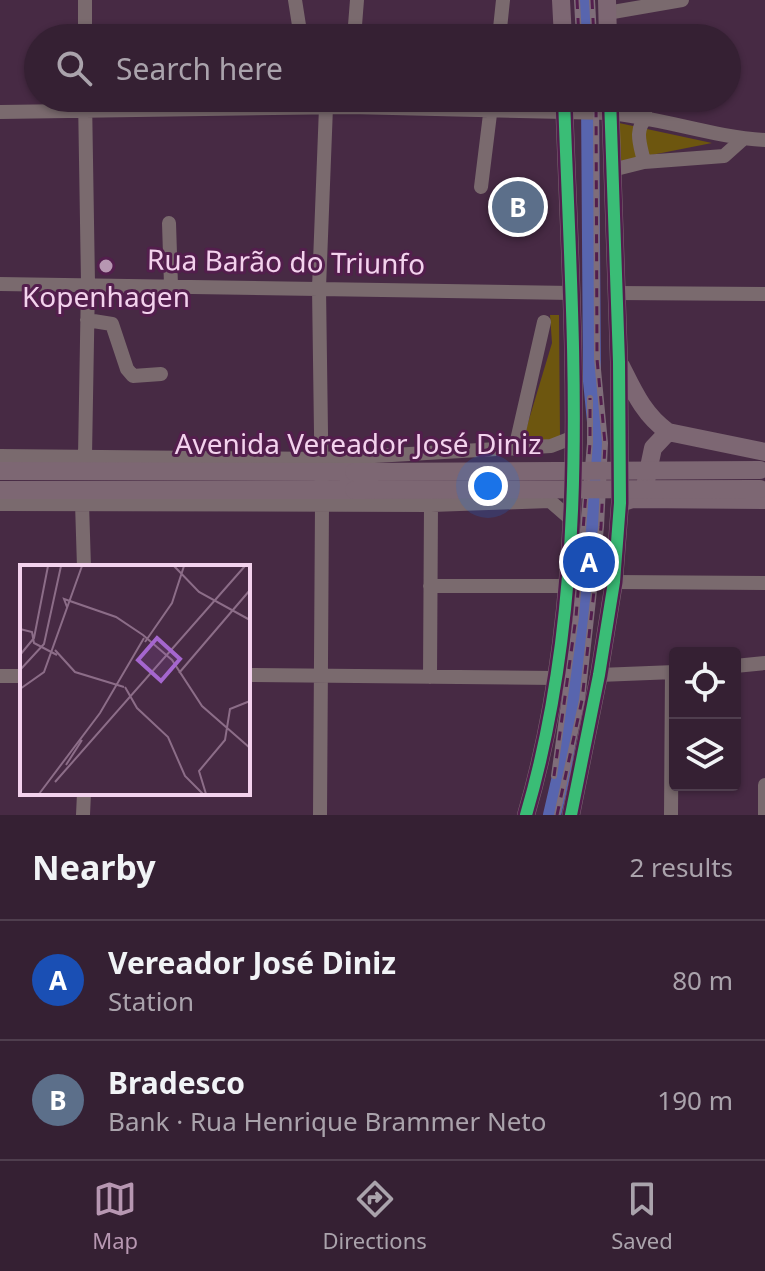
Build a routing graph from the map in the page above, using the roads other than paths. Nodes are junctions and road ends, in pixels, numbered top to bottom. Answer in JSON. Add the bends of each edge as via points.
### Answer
{"nodes":[{"id":1,"x":85,"y":0,"type":"edge"},
{"id":2,"x":295,"y":0,"type":"edge"},
{"id":3,"x":357,"y":0,"type":"edge"},
{"id":4,"x":503,"y":0,"type":"edge"},
{"id":5,"x":561,"y":0,"type":"edge"},
{"id":6,"x":682,"y":0,"type":"edge"},
{"id":7,"x":607,"y":7,"type":"edge"},
{"id":8,"x":85,"y":24,"type":"edge"},
{"id":9,"x":299,"y":24,"type":"edge"},
{"id":10,"x":355,"y":24,"type":"edge"},
{"id":11,"x":500,"y":24,"type":"edge"},
{"id":12,"x":562,"y":24,"type":"edge"},
{"id":13,"x":24,"y":110,"type":"edge"},
{"id":14,"x":0,"y":112,"type":"edge"},
{"id":15,"x":85,"y":112,"type":"edge"},
{"id":16,"x":326,"y":112,"type":"edge"},
{"id":17,"x":490,"y":112,"type":"edge"},
{"id":18,"x":566,"y":112,"type":"edge"},
{"id":19,"x":609,"y":112,"type":"edge"},
{"id":20,"x":626,"y":112,"type":"edge"},
{"id":21,"x":647,"y":117,"type":"junction"},
{"id":22,"x":743,"y":139,"type":"junction"},
{"id":23,"x":765,"y":140,"type":"edge"},
{"id":24,"x":644,"y":162,"type":"junction"},
{"id":25,"x":612,"y":170,"type":"junction"},
{"id":26,"x":481,"y":187,"type":"dead end"},
{"id":27,"x":169,"y":223,"type":"dead end"},
{"id":28,"x":88,"y":283,"type":"junction"},
{"id":29,"x":0,"y":284,"type":"edge"},
{"id":30,"x":171,"y":285,"type":"junction"},
{"id":31,"x":319,"y":288,"type":"junction"},
{"id":32,"x":572,"y":293,"type":"junction"},
{"id":33,"x":616,"y":293,"type":"junction"},
{"id":34,"x":765,"y":294,"type":"edge"},
{"id":35,"x":87,"y":320,"type":"junction"},
{"id":36,"x":544,"y":322,"type":"dead end"},
{"id":37,"x":619,"y":362,"type":"junction"},
{"id":38,"x":161,"y":374,"type":"dead end"},
{"id":39,"x":668,"y":432,"type":"junction"},
{"id":40,"x":574,"y":437,"type":"junction"},
{"id":41,"x":551,"y":446,"type":"junction"},
{"id":42,"x":515,"y":449,"type":"junction"},
{"id":43,"x":765,"y":452,"type":"edge"},
{"id":44,"x":0,"y":456,"type":"edge"},
{"id":45,"x":85,"y":456,"type":"junction"},
{"id":46,"x":0,"y":471,"type":"edge"},
{"id":47,"x":322,"y":481,"type":"junction"},
{"id":48,"x":763,"y":484,"type":"edge"},
{"id":49,"x":0,"y":490,"type":"edge"},
{"id":50,"x":651,"y":499,"type":"junction"},
{"id":51,"x":550,"y":501,"type":"junction"},
{"id":52,"x":82,"y":503,"type":"junction"},
{"id":53,"x":620,"y":503,"type":"junction"},
{"id":54,"x":0,"y":504,"type":"edge"},
{"id":55,"x":431,"y":505,"type":"junction"},
{"id":56,"x":573,"y":521,"type":"junction"},
{"id":57,"x":84,"y":565,"type":"edge"},
{"id":58,"x":614,"y":582,"type":"junction"},
{"id":59,"x":765,"y":583,"type":"edge"},
{"id":60,"x":430,"y":586,"type":"junction"},
{"id":61,"x":567,"y":586,"type":"junction"},
{"id":62,"x":765,"y":663,"type":"edge"},
{"id":63,"x":741,"y":665,"type":"edge"},
{"id":64,"x":669,"y":672,"type":"edge"},
{"id":65,"x":250,"y":675,"type":"edge"},
{"id":66,"x":320,"y":675,"type":"junction"},
{"id":67,"x":599,"y":675,"type":"junction"},
{"id":68,"x":430,"y":677,"type":"junction"},
{"id":69,"x":556,"y":678,"type":"junction"},
{"id":70,"x":673,"y":719,"type":"edge"},
{"id":71,"x":765,"y":785,"type":"edge"},
{"id":72,"x":84,"y":795,"type":"edge"},
{"id":73,"x":572,"y":814,"type":"edge"},
{"id":74,"x":83,"y":815,"type":"edge"},
{"id":75,"x":320,"y":815,"type":"edge"},
{"id":76,"x":526,"y":815,"type":"edge"},
{"id":77,"x":671,"y":815,"type":"edge"},
{"id":78,"x":765,"y":815,"type":"edge"}],
"edges":[{"from":1,"to":8,"type":"street"},
{"from":2,"to":9,"type":"street"},
{"from":3,"to":10,"type":"street"},
{"from":4,"to":11,"type":"street"},
{"from":5,"to":12,"type":"main road"},
{"from":6,"to":7,"type":"street"},
{"from":13,"to":14,"type":"street"},
{"from":15,"to":28,"type":"street"},
{"from":16,"to":31,"type":"street"},
{"from":17,"to":26,"type":"street"},
{"from":18,"to":32,"type":"main road"},
{"from":19,"to":25,"type":"main road"},
{"from":20,"to":21,"type":"street"},
{"from":21,"to":22,"type":"street"},
{"from":21,"to":24,"type":"street","via":[[638,132]]},
{"from":22,"to":23,"type":"street"},
{"from":22,"to":24,"type":"street","via":[[724,156]]},
{"from":24,"to":25,"type":"street"},
{"from":25,"to":33,"type":"main road"},
{"from":27,"to":30,"type":"street"},
{"from":28,"to":29,"type":"street","name":"Rua Barão do Triunfo"},
{"from":28,"to":30,"type":"street","name":"Rua Barão do Triunfo"},
{"from":28,"to":35,"type":"street"},
{"from":30,"to":31,"type":"street","name":"Rua Barão do Triunfo"},
{"from":31,"to":32,"type":"street","name":"Rua Barão do Triunfo"},
{"from":31,"to":47,"type":"street"},
{"from":32,"to":40,"type":"main road"},
{"from":33,"to":34,"type":"street"},
{"from":33,"to":37,"type":"main road"},
{"from":35,"to":38,"type":"street","via":[[112,324],[133,376]]},
{"from":35,"to":45,"type":"street"},
{"from":36,"to":42,"type":"street"},
{"from":37,"to":39,"type":"main road","via":[[641,405]]},
{"from":37,"to":53,"type":"main road"},
{"from":39,"to":43,"type":"main road"},
{"from":39,"to":50,"type":"main road","via":[[649,459],[645,491]]},
{"from":40,"to":41,"type":"street","name":"Avenida Vereador José Diniz"},
{"from":40,"to":56,"type":"main road"},
{"from":41,"to":42,"type":"street","name":"Avenida Vereador José Diniz"},
{"from":41,"to":51,"type":"street"},
{"from":42,"to":47,"type":"street","name":"Avenida Vereador José Diniz"},
{"from":44,"to":45,"type":"street","name":"Avenida Vereador José Diniz"},
{"from":45,"to":47,"type":"street","name":"Avenida Vereador José Diniz"},
{"from":46,"to":47,"type":"main road","name":"Avenida Vereador José Diniz"},
{"from":47,"to":48,"type":"main road","name":"Avenida Vereador José Diniz","bridge":true},
{"from":47,"to":49,"type":"main road","name":"Avenida Vereador José Diniz"},
{"from":47,"to":52,"type":"street","name":"Avenida Vereador José Diniz"},
{"from":47,"to":55,"type":"street","name":"Avenida Vereador José Diniz"},
{"from":47,"to":66,"type":"street"},
{"from":48,"to":50,"type":"main road"},
{"from":50,"to":53,"type":"main road"},
{"from":51,"to":55,"type":"street","name":"Avenida Vereador José Diniz"},
{"from":51,"to":56,"type":"street","name":"Avenida Vereador José Diniz"},
{"from":52,"to":54,"type":"street","name":"Avenida Vereador José Diniz"},
{"from":52,"to":57,"type":"street"},
{"from":53,"to":58,"type":"main road"},
{"from":55,"to":60,"type":"street"},
{"from":56,"to":61,"type":"main road"},
{"from":58,"to":59,"type":"street"},
{"from":58,"to":67,"type":"main road"},
{"from":60,"to":61,"type":"street"},
{"from":60,"to":68,"type":"street"},
{"from":61,"to":69,"type":"main road"},
{"from":62,"to":63,"type":"street"},
{"from":64,"to":67,"type":"street"},
{"from":65,"to":66,"type":"street"},
{"from":66,"to":68,"type":"street"},
{"from":66,"to":75,"type":"street"},
{"from":67,"to":73,"type":"main road"},
{"from":68,"to":69,"type":"street"},
{"from":69,"to":76,"type":"main road"},
{"from":70,"to":77,"type":"street"},
{"from":71,"to":78,"type":"street"},
{"from":72,"to":74,"type":"street"}]}
